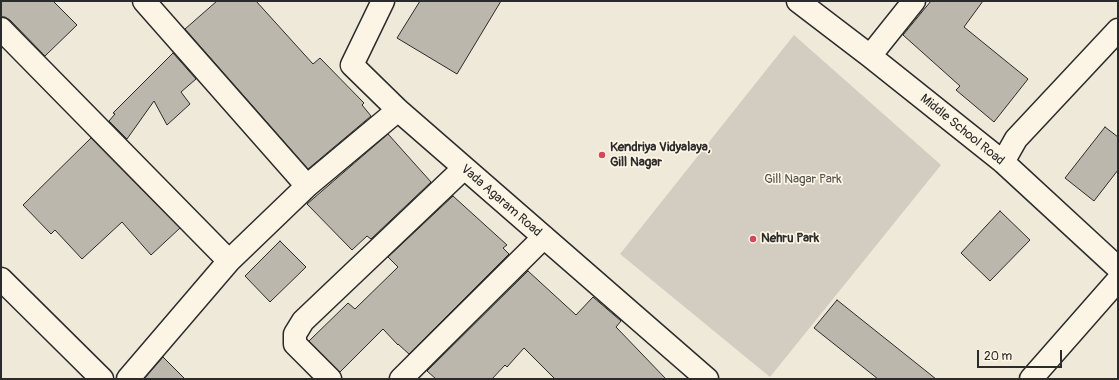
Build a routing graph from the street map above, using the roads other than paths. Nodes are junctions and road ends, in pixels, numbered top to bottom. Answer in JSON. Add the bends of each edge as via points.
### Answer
{"nodes":[{"id":1,"x":144,"y":1,"type":"edge"},
{"id":2,"x":383,"y":1,"type":"edge"},
{"id":3,"x":798,"y":1,"type":"edge"},
{"id":4,"x":914,"y":1,"type":"edge"},
{"id":5,"x":1,"y":29,"type":"edge"},
{"id":6,"x":1118,"y":30,"type":"edge"},
{"id":7,"x":870,"y":56,"type":"junction"},
{"id":8,"x":398,"y":110,"type":"junction"},
{"id":9,"x":1003,"y":162,"type":"junction"},
{"id":10,"x":464,"y":168,"type":"junction"},
{"id":11,"x":307,"y":186,"type":"junction"},
{"id":12,"x":544,"y":237,"type":"junction"},
{"id":13,"x":229,"y":261,"type":"junction"},
{"id":14,"x":1118,"y":268,"type":"edge"},
{"id":15,"x":1,"y":278,"type":"edge"},
{"id":16,"x":1118,"y":280,"type":"edge"},
{"id":17,"x":102,"y":379,"type":"edge"},
{"id":18,"x":128,"y":379,"type":"edge"},
{"id":19,"x":330,"y":379,"type":"edge"},
{"id":20,"x":401,"y":379,"type":"edge"},
{"id":21,"x":707,"y":379,"type":"edge"},
{"id":22,"x":1031,"y":379,"type":"edge"}],
"edges":[{"from":1,"to":11,"type":"street"},
{"from":2,"to":8,"type":"street","name":"Vada Agaram Road","via":[[352,65]]},
{"from":3,"to":7,"type":"street","name":"Middle School Road"},
{"from":4,"to":7,"type":"street"},
{"from":5,"to":13,"type":"street"},
{"from":6,"to":9,"type":"street","via":[[1016,139]]},
{"from":7,"to":9,"type":"street","name":"Middle School Road"},
{"from":8,"to":10,"type":"street","name":"Vada Agaram Road"},
{"from":8,"to":11,"type":"street"},
{"from":9,"to":14,"type":"street","name":"Middle School Road"},
{"from":10,"to":12,"type":"street","name":"Vada Agaram Road"},
{"from":10,"to":19,"type":"street","via":[[303,321],[295,334],[295,344]]},
{"from":11,"to":13,"type":"street"},
{"from":12,"to":20,"type":"street"},
{"from":12,"to":21,"type":"street","name":"Vada Agaram Road"},
{"from":13,"to":18,"type":"street"},
{"from":15,"to":17,"type":"street"},
{"from":16,"to":22,"type":"street"}]}
